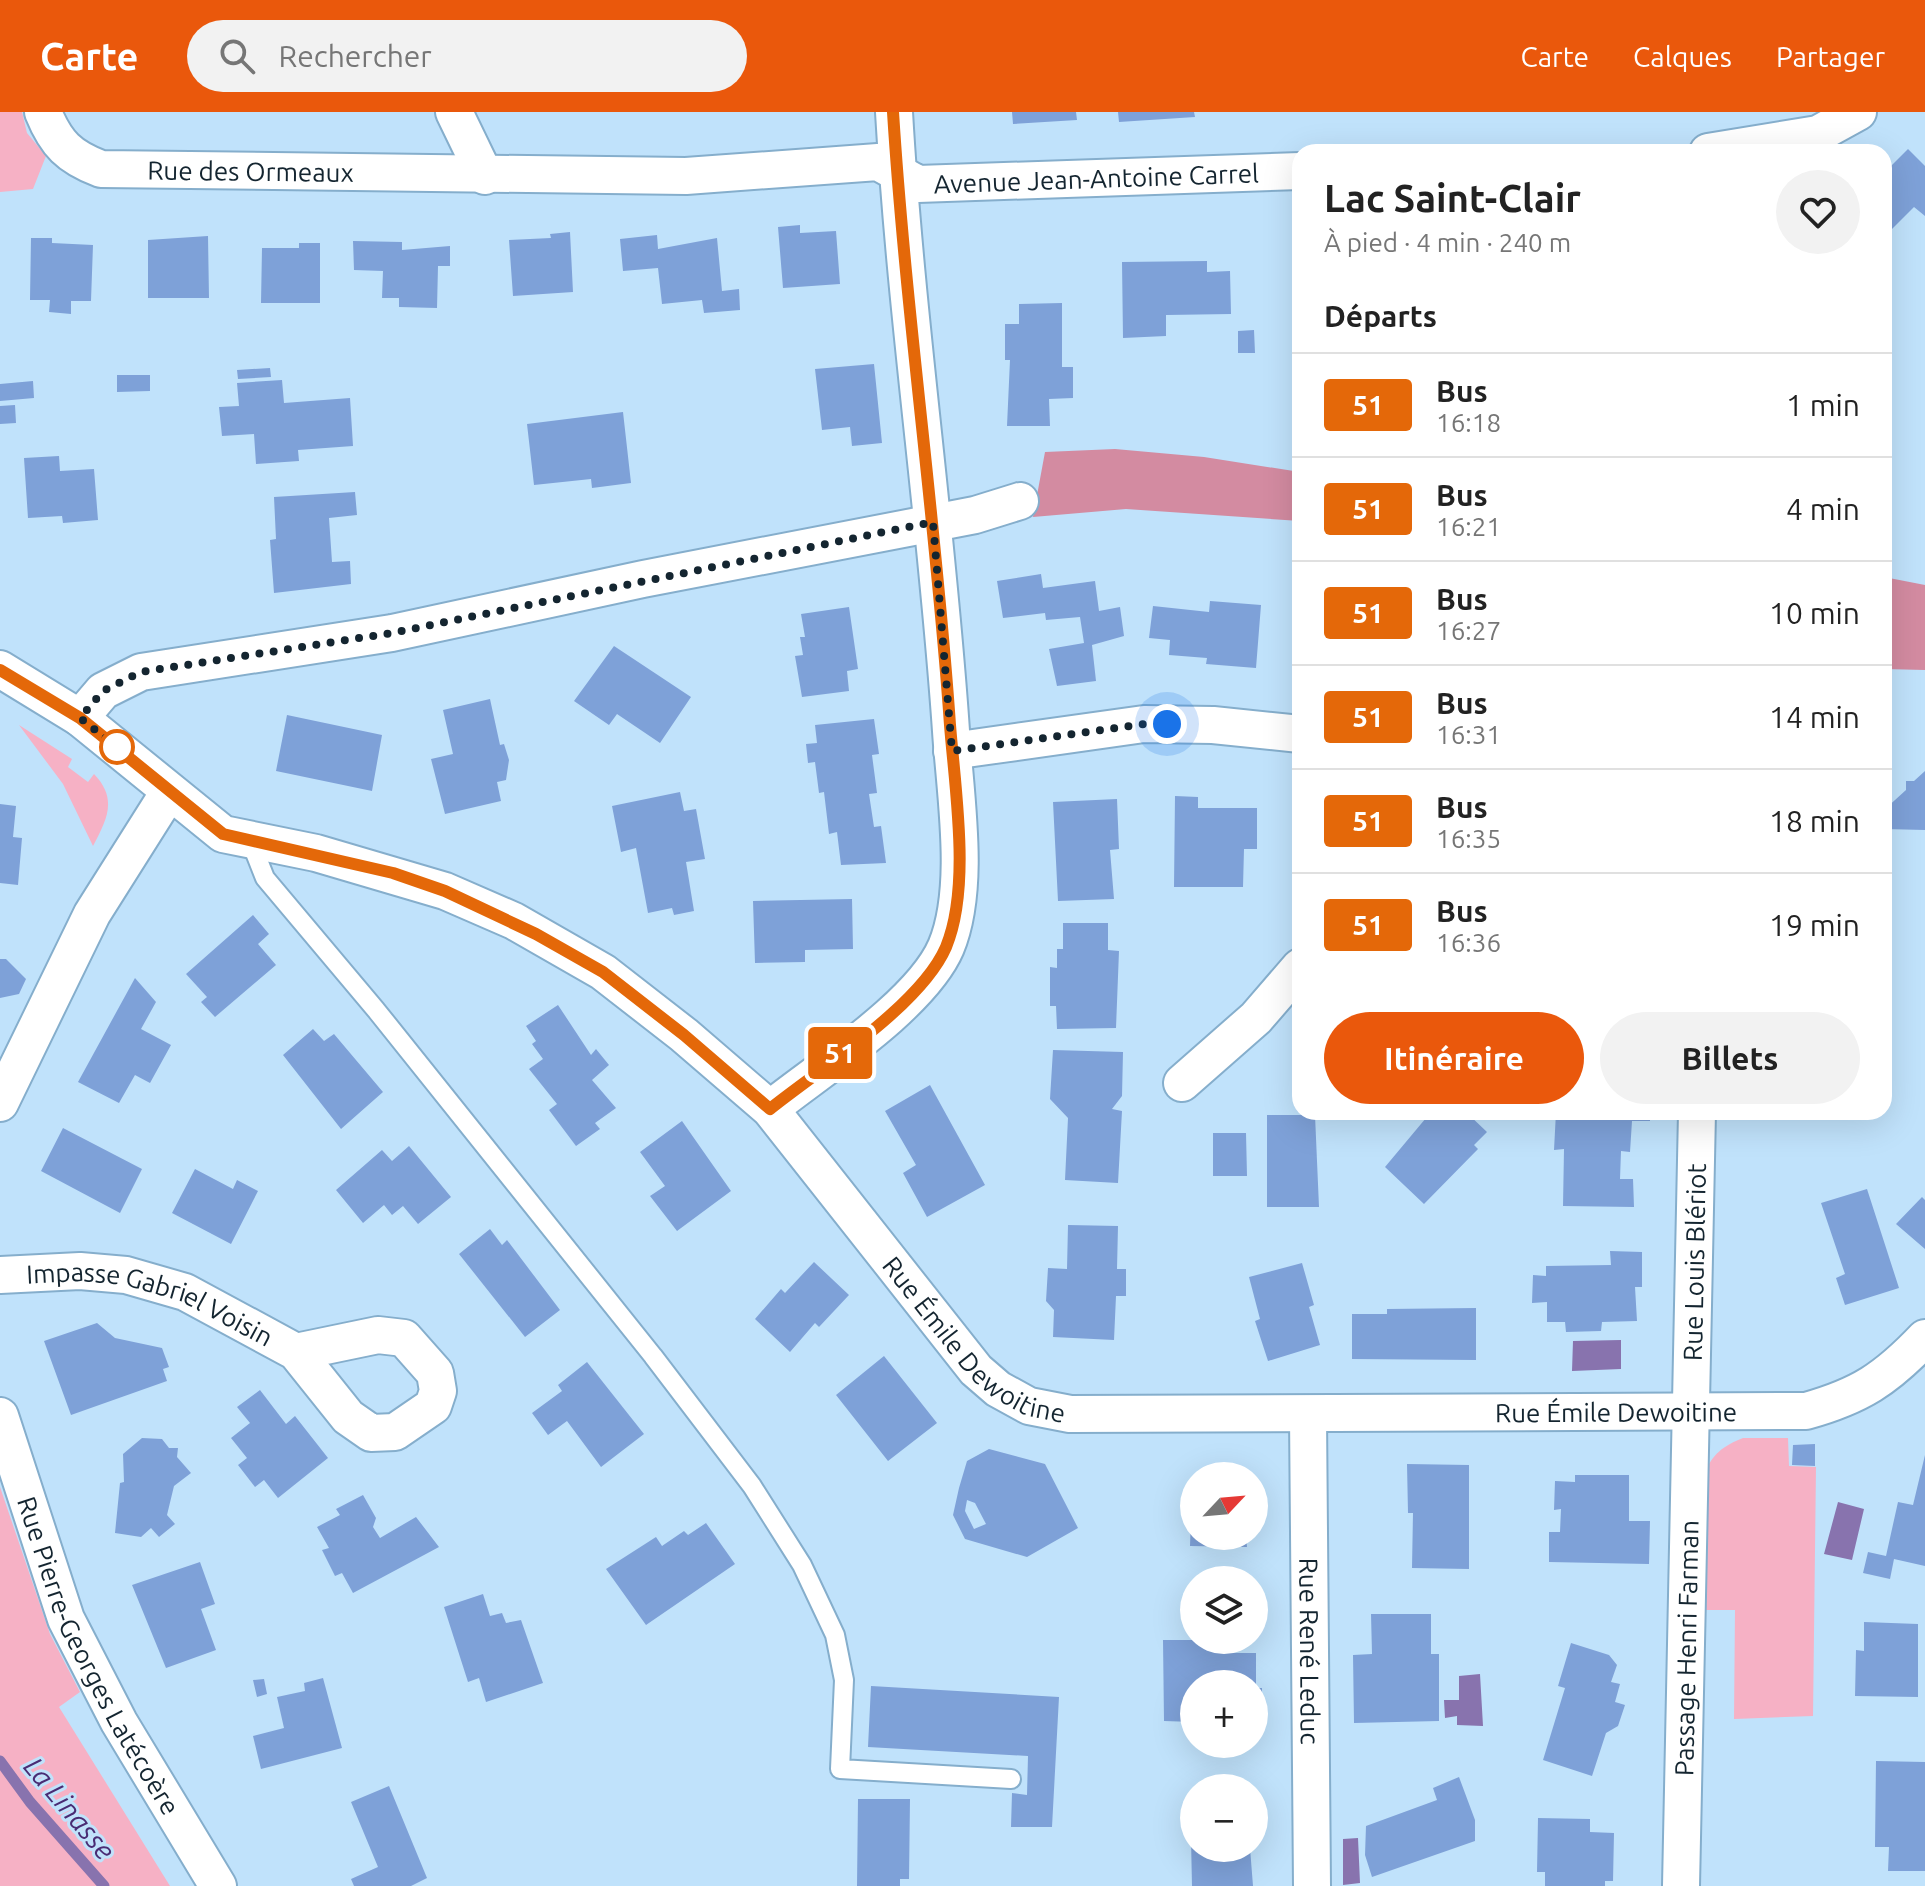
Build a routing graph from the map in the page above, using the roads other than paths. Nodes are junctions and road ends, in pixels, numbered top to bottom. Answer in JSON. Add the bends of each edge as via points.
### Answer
{"nodes":[{"id":1,"x":43,"y":112,"type":"edge"},
{"id":2,"x":454,"y":112,"type":"edge"},
{"id":3,"x":894,"y":112,"type":"edge"},
{"id":4,"x":1858,"y":112,"type":"edge"},
{"id":5,"x":1757,"y":144,"type":"edge"},
{"id":6,"x":1292,"y":171,"type":"edge"},
{"id":7,"x":897,"y":173,"type":"junction"},
{"id":8,"x":485,"y":176,"type":"junction"},
{"id":9,"x":1020,"y":501,"type":"dead end"},
{"id":10,"x":933,"y":522,"type":"junction"},
{"id":11,"x":0,"y":669,"type":"edge"},
{"id":12,"x":80,"y":718,"type":"junction"},
{"id":13,"x":1292,"y":733,"type":"edge"},
{"id":14,"x":952,"y":751,"type":"junction"},
{"id":15,"x":163,"y":799,"type":"junction"},
{"id":16,"x":250,"y":840,"type":"junction"},
{"id":17,"x":1292,"y":976,"type":"edge"},
{"id":18,"x":1182,"y":1083,"type":"dead end"},
{"id":19,"x":0,"y":1103,"type":"edge"},
{"id":20,"x":770,"y":1109,"type":"junction"},
{"id":21,"x":1697,"y":1120,"type":"edge"},
{"id":22,"x":0,"y":1275,"type":"edge"},
{"id":23,"x":1925,"y":1338,"type":"edge"},
{"id":24,"x":296,"y":1352,"type":"dead end"},
{"id":25,"x":1691,"y":1411,"type":"junction"},
{"id":26,"x":1308,"y":1415,"type":"junction"},
{"id":27,"x":0,"y":1416,"type":"edge"},
{"id":28,"x":1011,"y":1779,"type":"dead end"},
{"id":29,"x":218,"y":1886,"type":"edge"},
{"id":30,"x":1312,"y":1886,"type":"edge"},
{"id":31,"x":1681,"y":1886,"type":"edge"}],
"edges":[{"from":1,"to":8,"type":"street","name":"Rue des Ormeaux","via":[[53,138],[74,158],[101,169]]},
{"from":2,"to":8,"type":"street"},
{"from":3,"to":7,"type":"street"},
{"from":4,"to":5,"type":"street","via":[[1818,134]]},
{"from":6,"to":7,"type":"street","name":"Avenue Jean-Antoine Carrel","via":[[918,184]]},
{"from":7,"to":8,"type":"street","name":"Rue des Ormeaux","via":[[878,162],[686,176]]},
{"from":7,"to":10,"type":"street"},
{"from":9,"to":10,"type":"street"},
{"from":10,"to":12,"type":"street","via":[[392,633],[141,672],[103,691]]},
{"from":10,"to":14,"type":"street"},
{"from":11,"to":12,"type":"street","name":"Rue Émile Dewoitine"},
{"from":12,"to":15,"type":"street","name":"Rue Émile Dewoitine"},
{"from":13,"to":14,"type":"street","via":[[1144,724]]},
{"from":14,"to":20,"type":"street","via":[[958,865],[956,913],[945,948],[902,1004]]},
{"from":15,"to":16,"type":"street","name":"Rue Émile Dewoitine","via":[[223,834]]},
{"from":15,"to":19,"type":"street","via":[[92,914]]},
{"from":16,"to":20,"type":"street","name":"Rue Émile Dewoitine","via":[[393,873],[514,921],[603,972]]},
{"from":16,"to":28,"type":"lane","via":[[265,878],[376,1010],[752,1486],[802,1565],[835,1635],[844,1680],[840,1769]]},
{"from":17,"to":18,"type":"street","via":[[1256,1018]]},
{"from":20,"to":26,"type":"street","name":"Rue Émile Dewoitine","via":[[976,1370],[998,1389],[1029,1406],[1070,1414]]},
{"from":21,"to":25,"type":"street","name":"Rue Louis Blériot"},
{"from":22,"to":24,"type":"street","name":"Impasse Gabriel Voisin","via":[[126,1275],[185,1292]]},
{"from":23,"to":25,"type":"street","name":"Rue Émile Dewoitine","via":[[1893,1371],[1838,1402],[1806,1411]]},
{"from":25,"to":26,"type":"street","name":"Rue Émile Dewoitine"},
{"from":25,"to":31,"type":"street","name":"Passage Henri Farman"},
{"from":26,"to":30,"type":"street","name":"Rue René Leduc"},
{"from":27,"to":29,"type":"street","name":"Rue Pierre-Georges Latécoère","via":[[66,1619],[119,1722]]}]}
